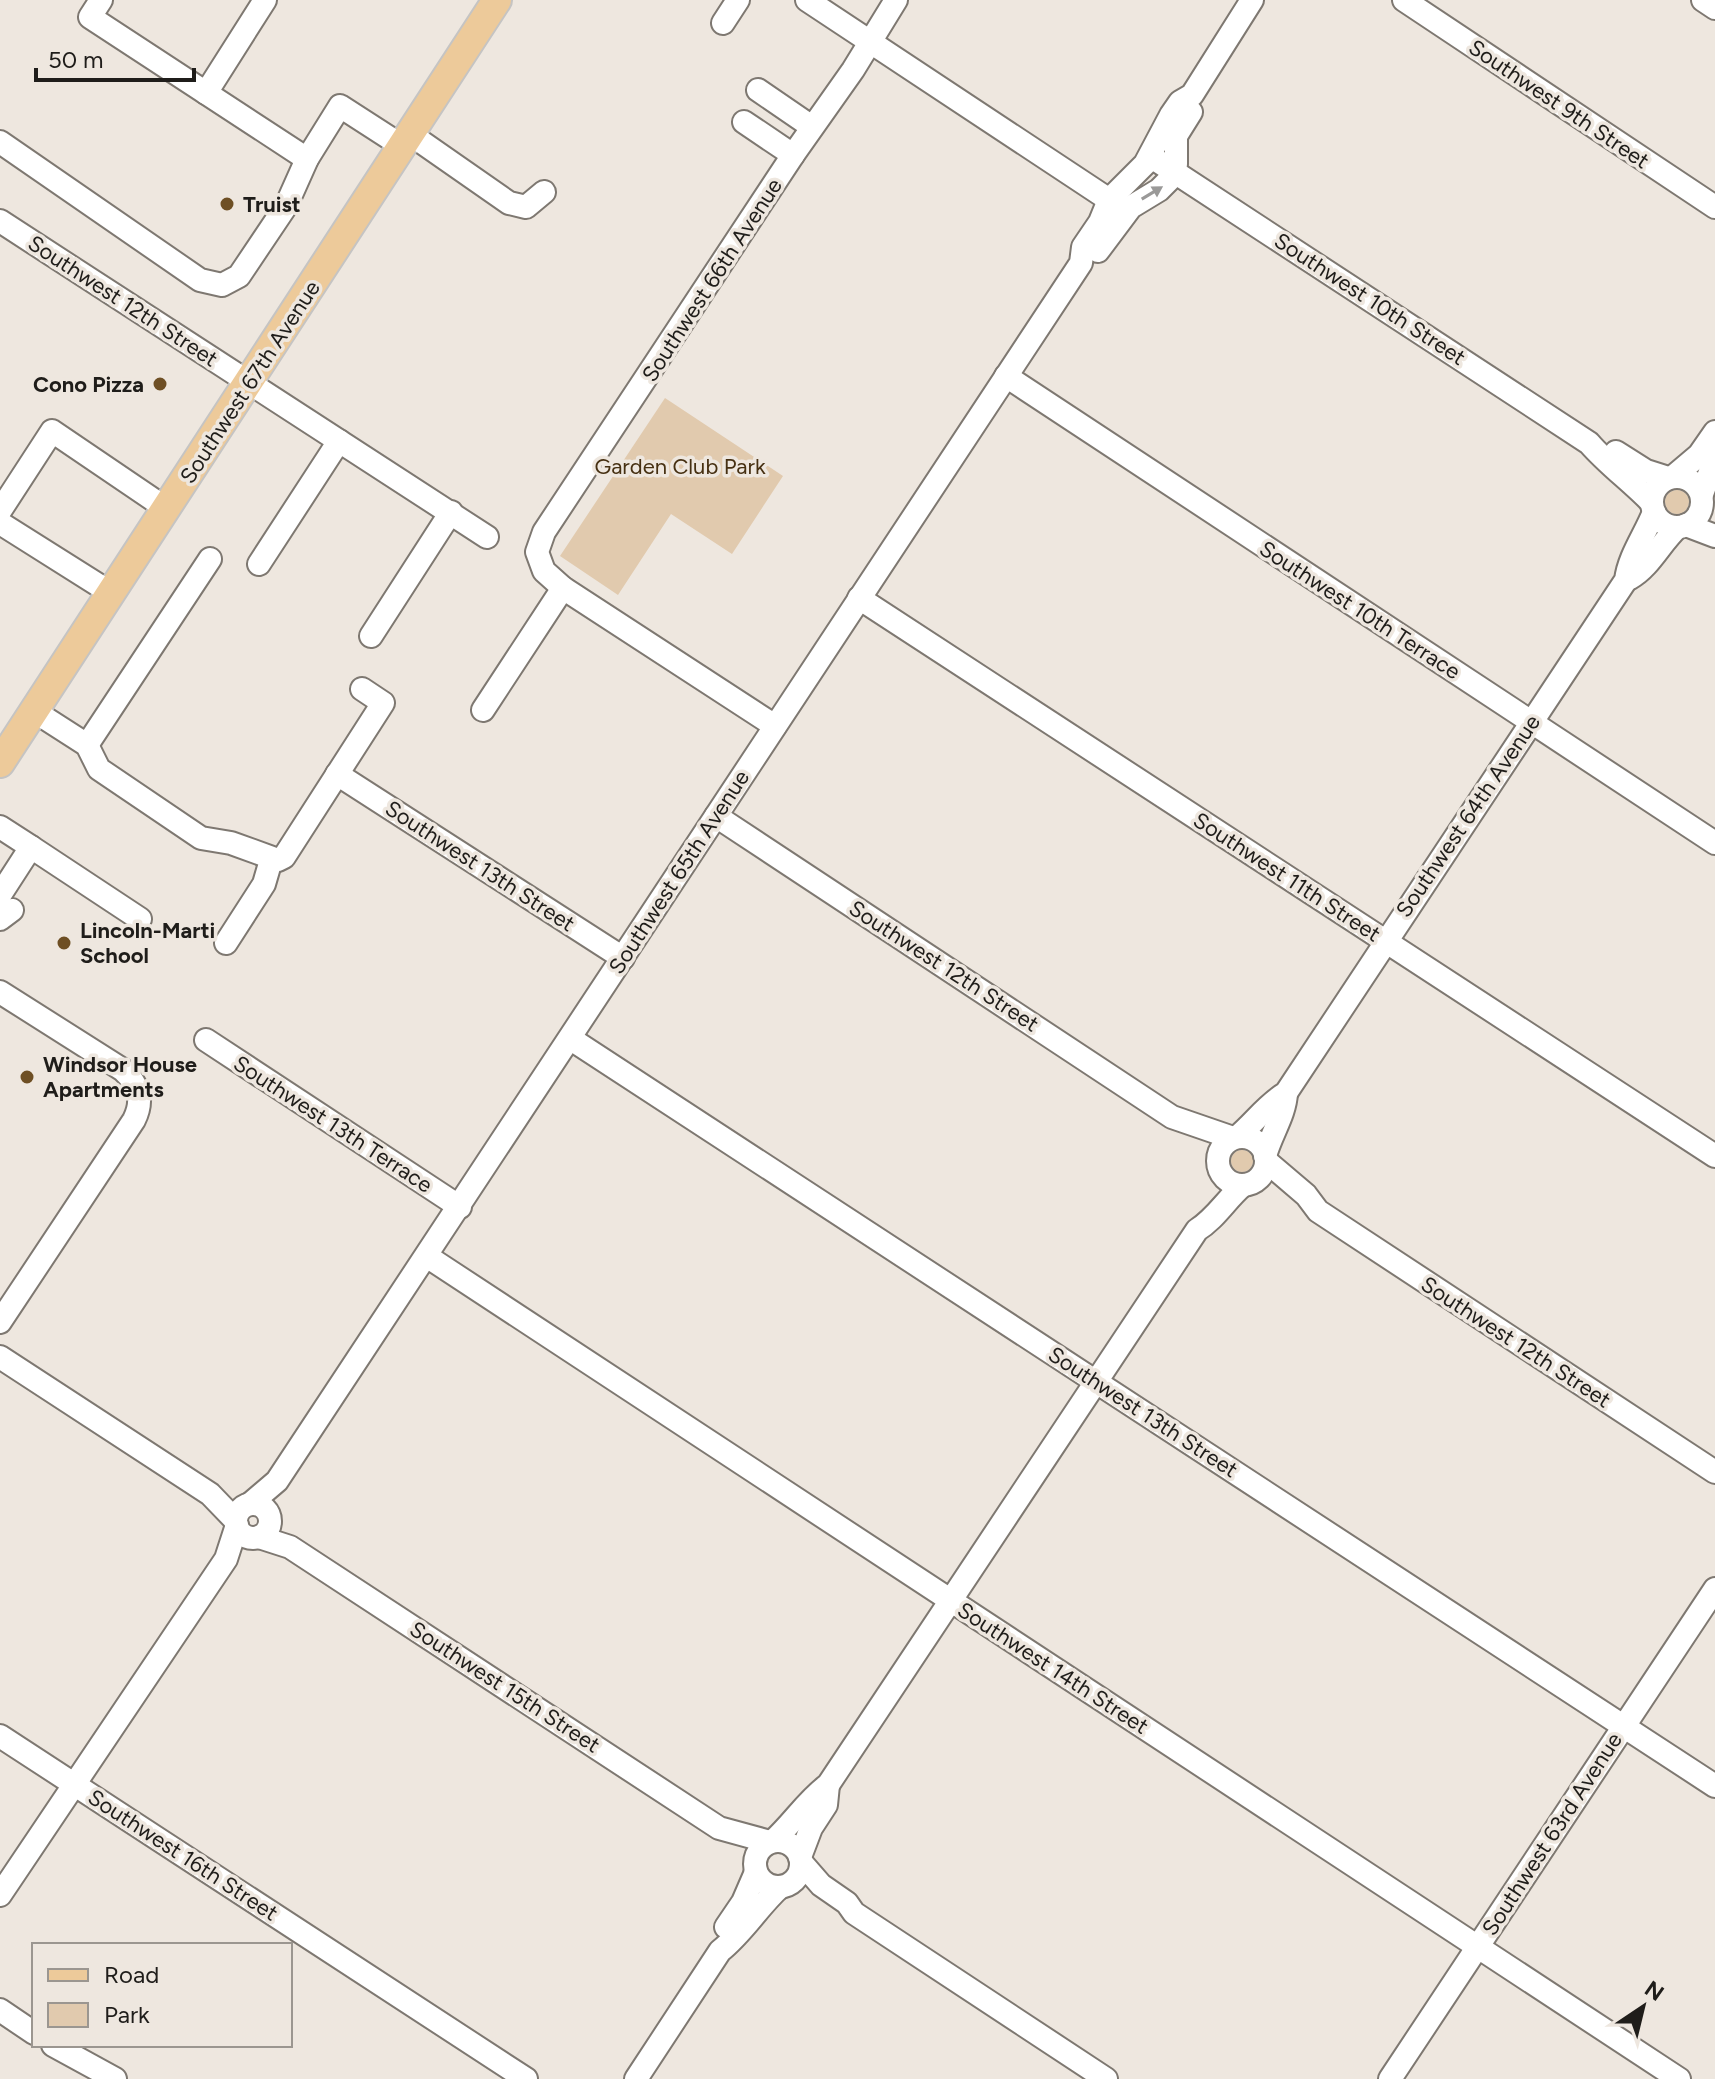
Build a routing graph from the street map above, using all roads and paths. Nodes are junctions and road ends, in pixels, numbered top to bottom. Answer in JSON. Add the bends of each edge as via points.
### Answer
{"nodes":[{"id":1,"x":101,"y":0,"type":"edge"},
{"id":2,"x":265,"y":0,"type":"edge"},
{"id":3,"x":497,"y":0,"type":"edge"},
{"id":4,"x":738,"y":0,"type":"edge"},
{"id":5,"x":807,"y":0,"type":"edge"},
{"id":6,"x":896,"y":0,"type":"edge"},
{"id":7,"x":1252,"y":0,"type":"edge"},
{"id":8,"x":1404,"y":0,"type":"edge"},
{"id":9,"x":1703,"y":0,"type":"edge"},
{"id":10,"x":1715,"y":8,"type":"edge"},
{"id":11,"x":723,"y":23,"type":"dead end"},
{"id":12,"x":869,"y":41,"type":"junction"},
{"id":13,"x":758,"y":90,"type":"dead end"},
{"id":14,"x":206,"y":93,"type":"junction"},
{"id":15,"x":1192,"y":95,"type":"junction"},
{"id":16,"x":744,"y":122,"type":"dead end"},
{"id":17,"x":812,"y":127,"type":"junction"},
{"id":18,"x":406,"y":140,"type":"junction"},
{"id":19,"x":0,"y":142,"type":"edge"},
{"id":20,"x":793,"y":155,"type":"junction"},
{"id":21,"x":1150,"y":156,"type":"junction"},
{"id":22,"x":307,"y":159,"type":"junction"},
{"id":23,"x":1175,"y":172,"type":"junction"},
{"id":24,"x":544,"y":192,"type":"dead end"},
{"id":25,"x":1118,"y":205,"type":"junction"},
{"id":26,"x":1715,"y":207,"type":"edge"},
{"id":27,"x":0,"y":221,"type":"edge"},
{"id":28,"x":1006,"y":376,"type":"junction"},
{"id":29,"x":249,"y":383,"type":"junction"},
{"id":30,"x":1715,"y":432,"type":"edge"},
{"id":31,"x":339,"y":441,"type":"junction"},
{"id":32,"x":1589,"y":443,"type":"junction"},
{"id":33,"x":1715,"y":458,"type":"edge"},
{"id":34,"x":1671,"y":477,"type":"junction"},
{"id":35,"x":1706,"y":503,"type":"edge"},
{"id":36,"x":1653,"y":507,"type":"junction"},
{"id":37,"x":167,"y":509,"type":"junction"},
{"id":38,"x":0,"y":511,"type":"edge"},
{"id":39,"x":451,"y":512,"type":"junction"},
{"id":40,"x":0,"y":523,"type":"edge"},
{"id":41,"x":1682,"y":526,"type":"junction"},
{"id":42,"x":1715,"y":536,"type":"edge"},
{"id":43,"x":487,"y":537,"type":"dead end"},
{"id":44,"x":210,"y":559,"type":"dead end"},
{"id":45,"x":259,"y":564,"type":"dead end"},
{"id":46,"x":1626,"y":580,"type":"junction"},
{"id":47,"x":563,"y":588,"type":"junction"},
{"id":48,"x":111,"y":593,"type":"junction"},
{"id":49,"x":859,"y":598,"type":"junction"},
{"id":50,"x":371,"y":636,"type":"dead end"},
{"id":51,"x":362,"y":689,"type":"dead end"},
{"id":52,"x":483,"y":710,"type":"dead end"},
{"id":53,"x":34,"y":711,"type":"junction"},
{"id":54,"x":1531,"y":722,"type":"junction"},
{"id":55,"x":775,"y":726,"type":"junction"},
{"id":56,"x":87,"y":745,"type":"junction"},
{"id":57,"x":0,"y":763,"type":"edge"},
{"id":58,"x":337,"y":774,"type":"junction"},
{"id":59,"x":716,"y":816,"type":"junction"},
{"id":60,"x":0,"y":827,"type":"edge"},
{"id":61,"x":1715,"y":843,"type":"edge"},
{"id":62,"x":31,"y":847,"type":"junction"},
{"id":63,"x":271,"y":860,"type":"junction"},
{"id":64,"x":8,"y":906,"type":"edge"},
{"id":65,"x":140,"y":919,"type":"dead end"},
{"id":66,"x":1386,"y":941,"type":"junction"},
{"id":67,"x":226,"y":943,"type":"dead end"},
{"id":68,"x":623,"y":958,"type":"junction"},
{"id":69,"x":0,"y":992,"type":"edge"},
{"id":70,"x":571,"y":1039,"type":"junction"},
{"id":71,"x":206,"y":1040,"type":"dead end"},
{"id":72,"x":1286,"y":1093,"type":"junction"},
{"id":73,"x":1172,"y":1117,"type":"junction"},
{"id":74,"x":1235,"y":1138,"type":"junction"},
{"id":75,"x":1715,"y":1156,"type":"edge"},
{"id":76,"x":1266,"y":1158,"type":"junction"},
{"id":77,"x":1218,"y":1165,"type":"junction"},
{"id":78,"x":1246,"y":1185,"type":"junction"},
{"id":79,"x":460,"y":1207,"type":"junction"},
{"id":80,"x":1318,"y":1211,"type":"junction"},
{"id":81,"x":1197,"y":1230,"type":"junction"},
{"id":82,"x":428,"y":1257,"type":"junction"},
{"id":83,"x":0,"y":1322,"type":"edge"},
{"id":84,"x":0,"y":1357,"type":"edge"},
{"id":85,"x":1096,"y":1381,"type":"junction"},
{"id":86,"x":1715,"y":1472,"type":"edge"},
{"id":87,"x":253,"y":1521,"type":"junction"},
{"id":88,"x":1715,"y":1589,"type":"edge"},
{"id":89,"x":951,"y":1600,"type":"junction"},
{"id":90,"x":1624,"y":1726,"type":"junction"},
{"id":91,"x":0,"y":1736,"type":"edge"},
{"id":92,"x":75,"y":1785,"type":"junction"},
{"id":93,"x":828,"y":1785,"type":"junction"},
{"id":94,"x":1715,"y":1786,"type":"edge"},
{"id":95,"x":719,"y":1828,"type":"junction"},
{"id":96,"x":772,"y":1842,"type":"junction"},
{"id":97,"x":800,"y":1859,"type":"junction"},
{"id":98,"x":755,"y":1869,"type":"junction"},
{"id":99,"x":784,"y":1886,"type":"junction"},
{"id":100,"x":0,"y":1895,"type":"edge"},
{"id":101,"x":854,"y":1913,"type":"junction"},
{"id":102,"x":1478,"y":1947,"type":"junction"},
{"id":103,"x":720,"y":1951,"type":"junction"},
{"id":104,"x":0,"y":2010,"type":"edge"},
{"id":105,"x":32,"y":2032,"type":"edge"},
{"id":106,"x":57,"y":2047,"type":"edge"},
{"id":107,"x":115,"y":2079,"type":"edge"},
{"id":108,"x":526,"y":2079,"type":"edge"},
{"id":109,"x":636,"y":2079,"type":"edge"},
{"id":110,"x":1106,"y":2079,"type":"edge"},
{"id":111,"x":1390,"y":2079,"type":"edge"},
{"id":112,"x":1679,"y":2079,"type":"edge"}],
"edges":[{"from":1,"to":14,"type":"street","via":[[90,17]]},
{"from":2,"to":14,"type":"street"},
{"from":3,"to":18,"type":"main road","name":"Southwest 67th Avenue"},
{"from":4,"to":11,"type":"street"},
{"from":5,"to":12,"type":"street"},
{"from":6,"to":12,"type":"street","name":"Southwest 66th Avenue"},
{"from":7,"to":15,"type":"street","name":"Southwest 65th Avenue"},
{"from":8,"to":26,"type":"street","name":"Southwest 9th Street"},
{"from":9,"to":10,"type":"street"},
{"from":12,"to":17,"type":"street","name":"Southwest 66th Avenue"},
{"from":12,"to":25,"type":"street"},
{"from":13,"to":17,"type":"street"},
{"from":14,"to":22,"type":"street"},
{"from":15,"to":21,"type":"street","name":"Southwest 65th Avenue","via":[[1171,115]]},
{"from":15,"to":23,"type":"street","name":"Southwest 65th Avenue","via":[[1192,111],[1176,136]]},
{"from":16,"to":20,"type":"street"},
{"from":17,"to":20,"type":"street","name":"Southwest 66th Avenue"},
{"from":18,"to":22,"type":"street","via":[[340,106]]},
{"from":18,"to":24,"type":"street","via":[[509,203],[526,207]]},
{"from":18,"to":29,"type":"main road","name":"Southwest 67th Avenue"},
{"from":19,"to":22,"type":"street","via":[[212,285],[239,276],[286,206]]},
{"from":20,"to":47,"type":"street","name":"Southwest 66th Avenue","via":[[544,532],[537,552],[540,563]]},
{"from":21,"to":23,"type":"street","name":"Southwest 10th Street"},
{"from":21,"to":25,"type":"street","name":"Southwest 65th Avenue"},
{"from":25,"to":23,"type":"street","one_way":true,"via":[[1159,190]]},
{"from":23,"to":32,"type":"street","name":"Southwest 10th Street"},
{"from":25,"to":28,"type":"street","name":"Southwest 65th Avenue","via":[[1083,247],[1081,263]]},
{"from":27,"to":29,"type":"street","name":"Southwest 12th Street"},
{"from":28,"to":49,"type":"street","name":"Southwest 65th Avenue"},
{"from":28,"to":54,"type":"street","name":"Southwest 10th Terrace"},
{"from":29,"to":31,"type":"street","name":"Southwest 12th Street"},
{"from":29,"to":37,"type":"main road","name":"Southwest 67th Avenue"},
{"from":30,"to":34,"type":"street","via":[[1699,455]]},
{"from":31,"to":39,"type":"street","name":"Southwest 12th Street"},
{"from":31,"to":45,"type":"street"},
{"from":32,"to":34,"type":"street","name":"Southwest 10th Street"},
{"from":32,"to":36,"type":"street","name":"Southwest 10th Street"},
{"from":33,"to":35,"type":"street"},
{"from":34,"to":35,"type":"street","via":[[1693,482]]},
{"from":34,"to":36,"type":"street","via":[[1656,488]]},
{"from":35,"to":41,"type":"street"},
{"from":36,"to":41,"type":"street","via":[[1664,523]]},
{"from":36,"to":46,"type":"street","name":"Southwest 64th Avenue"},
{"from":37,"to":38,"type":"street","via":[[52,431]]},
{"from":37,"to":48,"type":"main road","name":"Southwest 67th Avenue"},
{"from":39,"to":43,"type":"street","name":"Southwest 12th Street"},
{"from":39,"to":50,"type":"street"},
{"from":40,"to":48,"type":"street"},
{"from":41,"to":42,"type":"street"},
{"from":41,"to":46,"type":"street","name":"Southwest 64th Avenue"},
{"from":44,"to":56,"type":"street"},
{"from":46,"to":54,"type":"street","name":"Southwest 64th Avenue"},
{"from":47,"to":52,"type":"street"},
{"from":47,"to":55,"type":"street"},
{"from":48,"to":53,"type":"main road","name":"Southwest 67th Avenue"},
{"from":49,"to":55,"type":"street","name":"Southwest 65th Avenue"},
{"from":49,"to":66,"type":"street","name":"Southwest 11th Street"},
{"from":51,"to":58,"type":"street","via":[[383,703]]},
{"from":53,"to":56,"type":"street"},
{"from":53,"to":57,"type":"main road","name":"Southwest 67th Avenue"},
{"from":54,"to":61,"type":"street","name":"Southwest 10th Terrace"},
{"from":54,"to":66,"type":"street","name":"Southwest 64th Avenue"},
{"from":55,"to":59,"type":"street","name":"Southwest 65th Avenue"},
{"from":56,"to":63,"type":"street","via":[[99,769],[201,838],[231,843]]},
{"from":58,"to":63,"type":"street","via":[[284,857]]},
{"from":58,"to":68,"type":"street","name":"Southwest 13th Street"},
{"from":59,"to":68,"type":"street","name":"Southwest 65th Avenue"},
{"from":59,"to":73,"type":"street","name":"Southwest 12th Street"},
{"from":60,"to":62,"type":"street"},
{"from":62,"to":64,"type":"street","via":[[13,875]]},
{"from":62,"to":65,"type":"street"},
{"from":63,"to":67,"type":"street","via":[[264,884]]},
{"from":66,"to":72,"type":"street","name":"Southwest 64th Avenue"},
{"from":66,"to":75,"type":"street","name":"Southwest 11th Street"},
{"from":68,"to":70,"type":"street","name":"Southwest 65th Avenue"},
{"from":69,"to":83,"type":"street","via":[[123,1070],[139,1092],[134,1120]]},
{"from":70,"to":79,"type":"street","name":"Southwest 65th Avenue"},
{"from":70,"to":85,"type":"street","name":"Southwest 13th Street"},
{"from":71,"to":79,"type":"street","name":"Southwest 13th Terrace"},
{"from":72,"to":74,"type":"street","name":"Southwest 64th Avenue"},
{"from":72,"to":76,"type":"street","name":"Southwest 64th Avenue"},
{"from":73,"to":74,"type":"street","name":"Southwest 12th Street"},
{"from":73,"to":77,"type":"street","name":"Southwest 12th Street"},
{"from":74,"to":76,"type":"street","via":[[1255,1141]]},
{"from":74,"to":77,"type":"street","via":[[1222,1147]]},
{"from":76,"to":78,"type":"street","via":[[1262,1174]]},
{"from":76,"to":80,"type":"street","name":"Southwest 12th Street"},
{"from":77,"to":78,"type":"street","via":[[1227,1181]]},
{"from":77,"to":81,"type":"street","via":[[1197,1213]]},
{"from":78,"to":80,"type":"street","name":"Southwest 12th Street"},
{"from":78,"to":81,"type":"street"},
{"from":79,"to":82,"type":"street","name":"Southwest 65th Avenue"},
{"from":80,"to":86,"type":"street","name":"Southwest 12th Street"},
{"from":81,"to":85,"type":"street"},
{"from":82,"to":87,"type":"street","name":"Southwest 65th Avenue"},
{"from":82,"to":89,"type":"street","name":"Southwest 14th Street"},
{"from":84,"to":87,"type":"street","name":"Southwest 15th Street"},
{"from":85,"to":89,"type":"street"},
{"from":85,"to":90,"type":"street","name":"Southwest 13th Street"},
{"from":87,"to":92,"type":"street","name":"Southwest 65th Avenue"},
{"from":87,"to":95,"type":"street","name":"Southwest 15th Street"},
{"from":88,"to":90,"type":"street","name":"Southwest 63rd Avenue"},
{"from":89,"to":93,"type":"street"},
{"from":89,"to":102,"type":"street","name":"Southwest 14th Street"},
{"from":90,"to":94,"type":"street","name":"Southwest 13th Street"},
{"from":90,"to":102,"type":"street","name":"Southwest 63rd Avenue"},
{"from":91,"to":92,"type":"street","name":"Southwest 16th Street"},
{"from":92,"to":100,"type":"street","name":"Southwest 65th Avenue"},
{"from":92,"to":108,"type":"street","name":"Southwest 16th Street"},
{"from":93,"to":96,"type":"street"},
{"from":93,"to":97,"type":"street","via":[[826,1805]]},
{"from":95,"to":96,"type":"street","name":"Southwest 15th Street"},
{"from":95,"to":98,"type":"street","name":"Southwest 15th Street"},
{"from":96,"to":97,"type":"street","via":[[791,1845]]},
{"from":96,"to":98,"type":"street","via":[[757,1854]]},
{"from":97,"to":99,"type":"street","via":[[798,1876]]},
{"from":97,"to":101,"type":"street"},
{"from":98,"to":99,"type":"street","via":[[765,1883]]},
{"from":98,"to":103,"type":"street","via":[[743,1902],[722,1932]]},
{"from":99,"to":101,"type":"street","via":[[838,1913]]},
{"from":99,"to":103,"type":"street"},
{"from":101,"to":110,"type":"street"},
{"from":102,"to":111,"type":"street","name":"Southwest 63rd Avenue"},
{"from":102,"to":112,"type":"street","name":"Southwest 14th Street"},
{"from":103,"to":109,"type":"street"},
{"from":104,"to":105,"type":"street"},
{"from":106,"to":107,"type":"street"}]}
